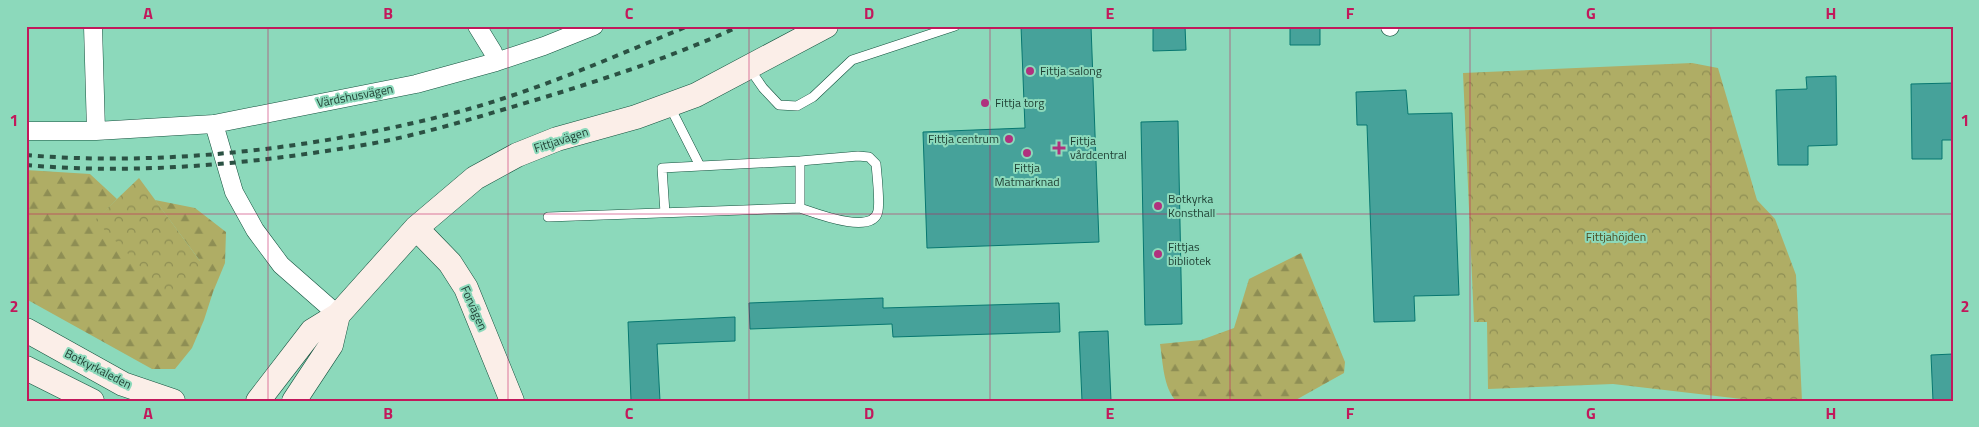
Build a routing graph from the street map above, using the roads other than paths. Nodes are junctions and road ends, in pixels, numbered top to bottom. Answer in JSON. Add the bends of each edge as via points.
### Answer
{"nodes":[{"id":1,"x":94,"y":26,"type":"edge"},
{"id":2,"x":477,"y":26,"type":"edge"},
{"id":3,"x":594,"y":26,"type":"edge"},
{"id":4,"x":826,"y":26,"type":"edge"},
{"id":5,"x":955,"y":26,"type":"edge"},
{"id":6,"x":496,"y":62,"type":"junction"},
{"id":7,"x":749,"y":68,"type":"junction"},
{"id":8,"x":668,"y":105,"type":"junction"},
{"id":9,"x":214,"y":124,"type":"junction"},
{"id":10,"x":26,"y":131,"type":"edge"},
{"id":11,"x":96,"y":131,"type":"junction"},
{"id":12,"x":800,"y":161,"type":"junction"},
{"id":13,"x":700,"y":166,"type":"junction"},
{"id":14,"x":800,"y":208,"type":"junction"},
{"id":15,"x":665,"y":213,"type":"junction"},
{"id":16,"x":548,"y":218,"type":"dead end"},
{"id":17,"x":416,"y":228,"type":"junction"},
{"id":18,"x":338,"y":315,"type":"junction"},
{"id":19,"x":26,"y":330,"type":"edge"},
{"id":20,"x":26,"y":368,"type":"edge"},
{"id":21,"x":92,"y":401,"type":"edge"},
{"id":22,"x":173,"y":401,"type":"edge"},
{"id":23,"x":258,"y":401,"type":"edge"},
{"id":24,"x":294,"y":401,"type":"edge"},
{"id":25,"x":512,"y":401,"type":"edge"}],
"edges":[{"from":1,"to":11,"type":"street"},
{"from":2,"to":6,"type":"street"},
{"from":3,"to":6,"type":"street","name":"Värdshusvägen"},
{"from":4,"to":7,"type":"street","name":"Fittjavägen"},
{"from":5,"to":7,"type":"lane","via":[[852,60],[813,97],[797,106],[779,105]]},
{"from":6,"to":9,"type":"street","name":"Värdshusvägen","via":[[416,84]]},
{"from":7,"to":8,"type":"street","name":"Fittjavägen","via":[[696,95]]},
{"from":8,"to":13,"type":"lane"},
{"from":8,"to":17,"type":"street","name":"Fittjavägen","via":[[557,139],[517,155],[475,178]]},
{"from":9,"to":11,"type":"street","name":"Värdshusvägen"},
{"from":9,"to":18,"type":"street","via":[[234,192],[255,230],[281,265]]},
{"from":10,"to":11,"type":"street","name":"Värdshusvägen"},
{"from":12,"to":13,"type":"lane"},
{"from":12,"to":14,"type":"lane"},
{"from":12,"to":14,"type":"lane","via":[[852,156],[869,158],[876,164],[878,211],[874,218],[863,223],[850,223]]},
{"from":13,"to":15,"type":"lane","via":[[662,168]]},
{"from":14,"to":15,"type":"lane"},
{"from":15,"to":16,"type":"lane"},
{"from":17,"to":18,"type":"street","name":"Fittjavägen"},
{"from":17,"to":25,"type":"street","name":"Forvägen","via":[[450,263],[466,288]]},
{"from":18,"to":23,"type":"street","name":"Fittjavägen","via":[[312,331]]},
{"from":18,"to":24,"type":"street","name":"Fittjavägen","via":[[330,345]]},
{"from":19,"to":22,"type":"street","name":"Botkyrkaleden","via":[[123,384]]},
{"from":20,"to":21,"type":"street"}]}
